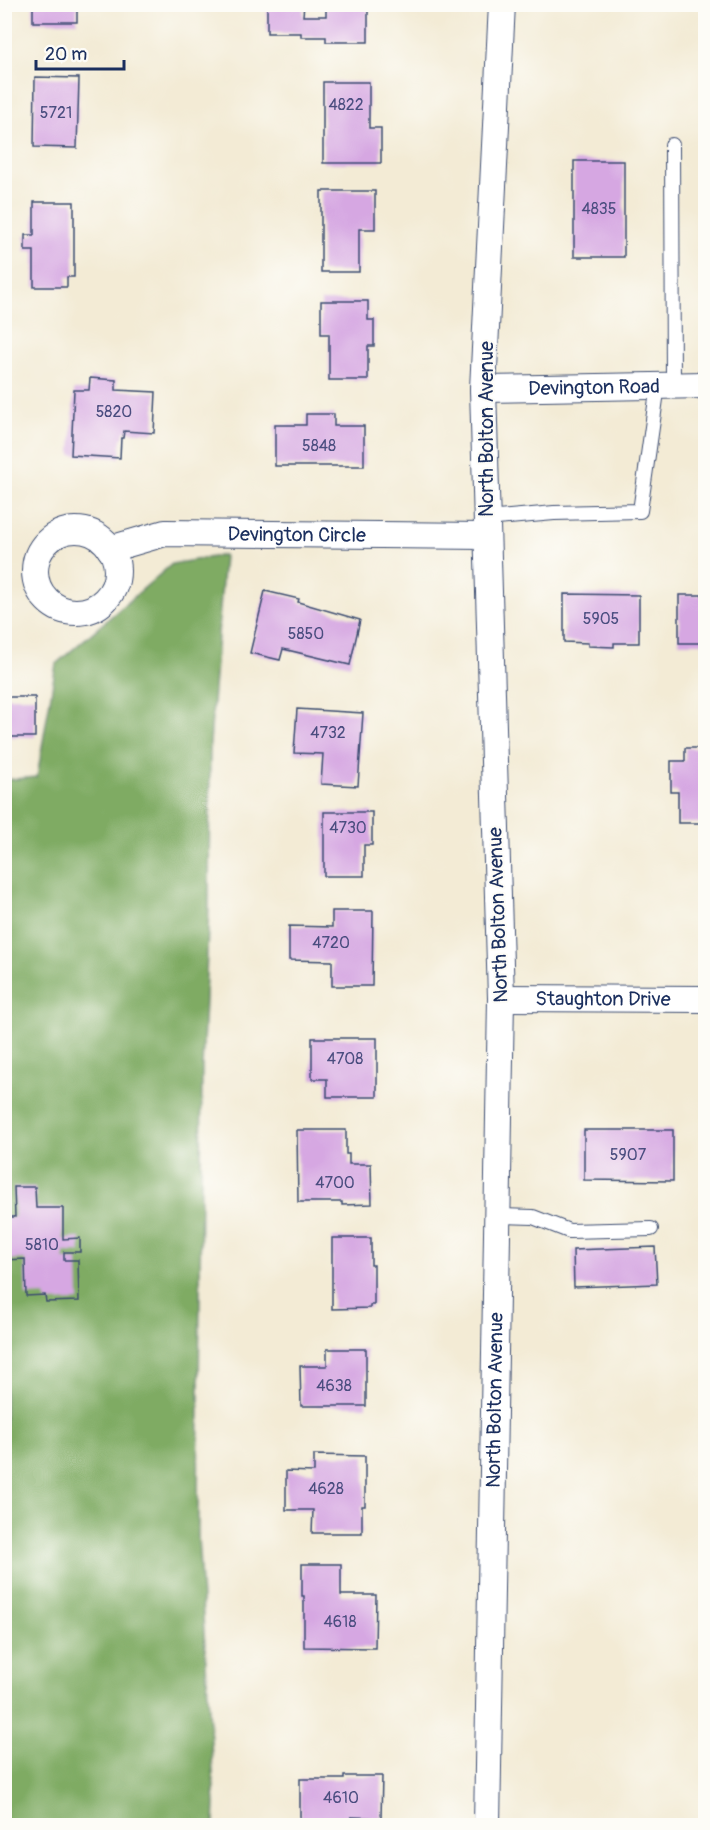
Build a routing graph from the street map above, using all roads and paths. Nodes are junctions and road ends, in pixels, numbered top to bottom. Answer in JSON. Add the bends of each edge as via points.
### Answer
{"nodes":[{"id":1,"x":502,"y":4,"type":"edge"},
{"id":2,"x":672,"y":145,"type":"dead end"},
{"id":3,"x":666,"y":385,"type":"junction"},
{"id":4,"x":705,"y":385,"type":"edge"},
{"id":5,"x":483,"y":388,"type":"junction"},
{"id":6,"x":486,"y":527,"type":"junction"},
{"id":7,"x":110,"y":549,"type":"dead end"},
{"id":8,"x":501,"y":998,"type":"junction"},
{"id":9,"x":705,"y":999,"type":"edge"},
{"id":10,"x":497,"y":1216,"type":"junction"},
{"id":11,"x":651,"y":1229,"type":"dead end"},
{"id":12,"x":487,"y":1826,"type":"edge"}],
"edges":[{"from":1,"to":5,"type":"street","name":"North Bolton Avenue"},
{"from":2,"to":3,"type":"lane"},
{"from":3,"to":4,"type":"street","name":"Devington Road"},
{"from":3,"to":5,"type":"street","name":"Devington Road"},
{"from":3,"to":6,"type":"lane","via":[[640,511],[554,513]]},
{"from":5,"to":6,"type":"street","name":"North Bolton Avenue"},
{"from":6,"to":7,"type":"street","name":"Devington Circle","via":[[165,533]]},
{"from":6,"to":8,"type":"street","name":"North Bolton Avenue"},
{"from":8,"to":9,"type":"street","name":"Staughton Drive"},
{"from":8,"to":10,"type":"street","name":"North Bolton Avenue"},
{"from":10,"to":11,"type":"lane","via":[[533,1217],[569,1231]]},
{"from":10,"to":12,"type":"street","name":"North Bolton Avenue"}]}
